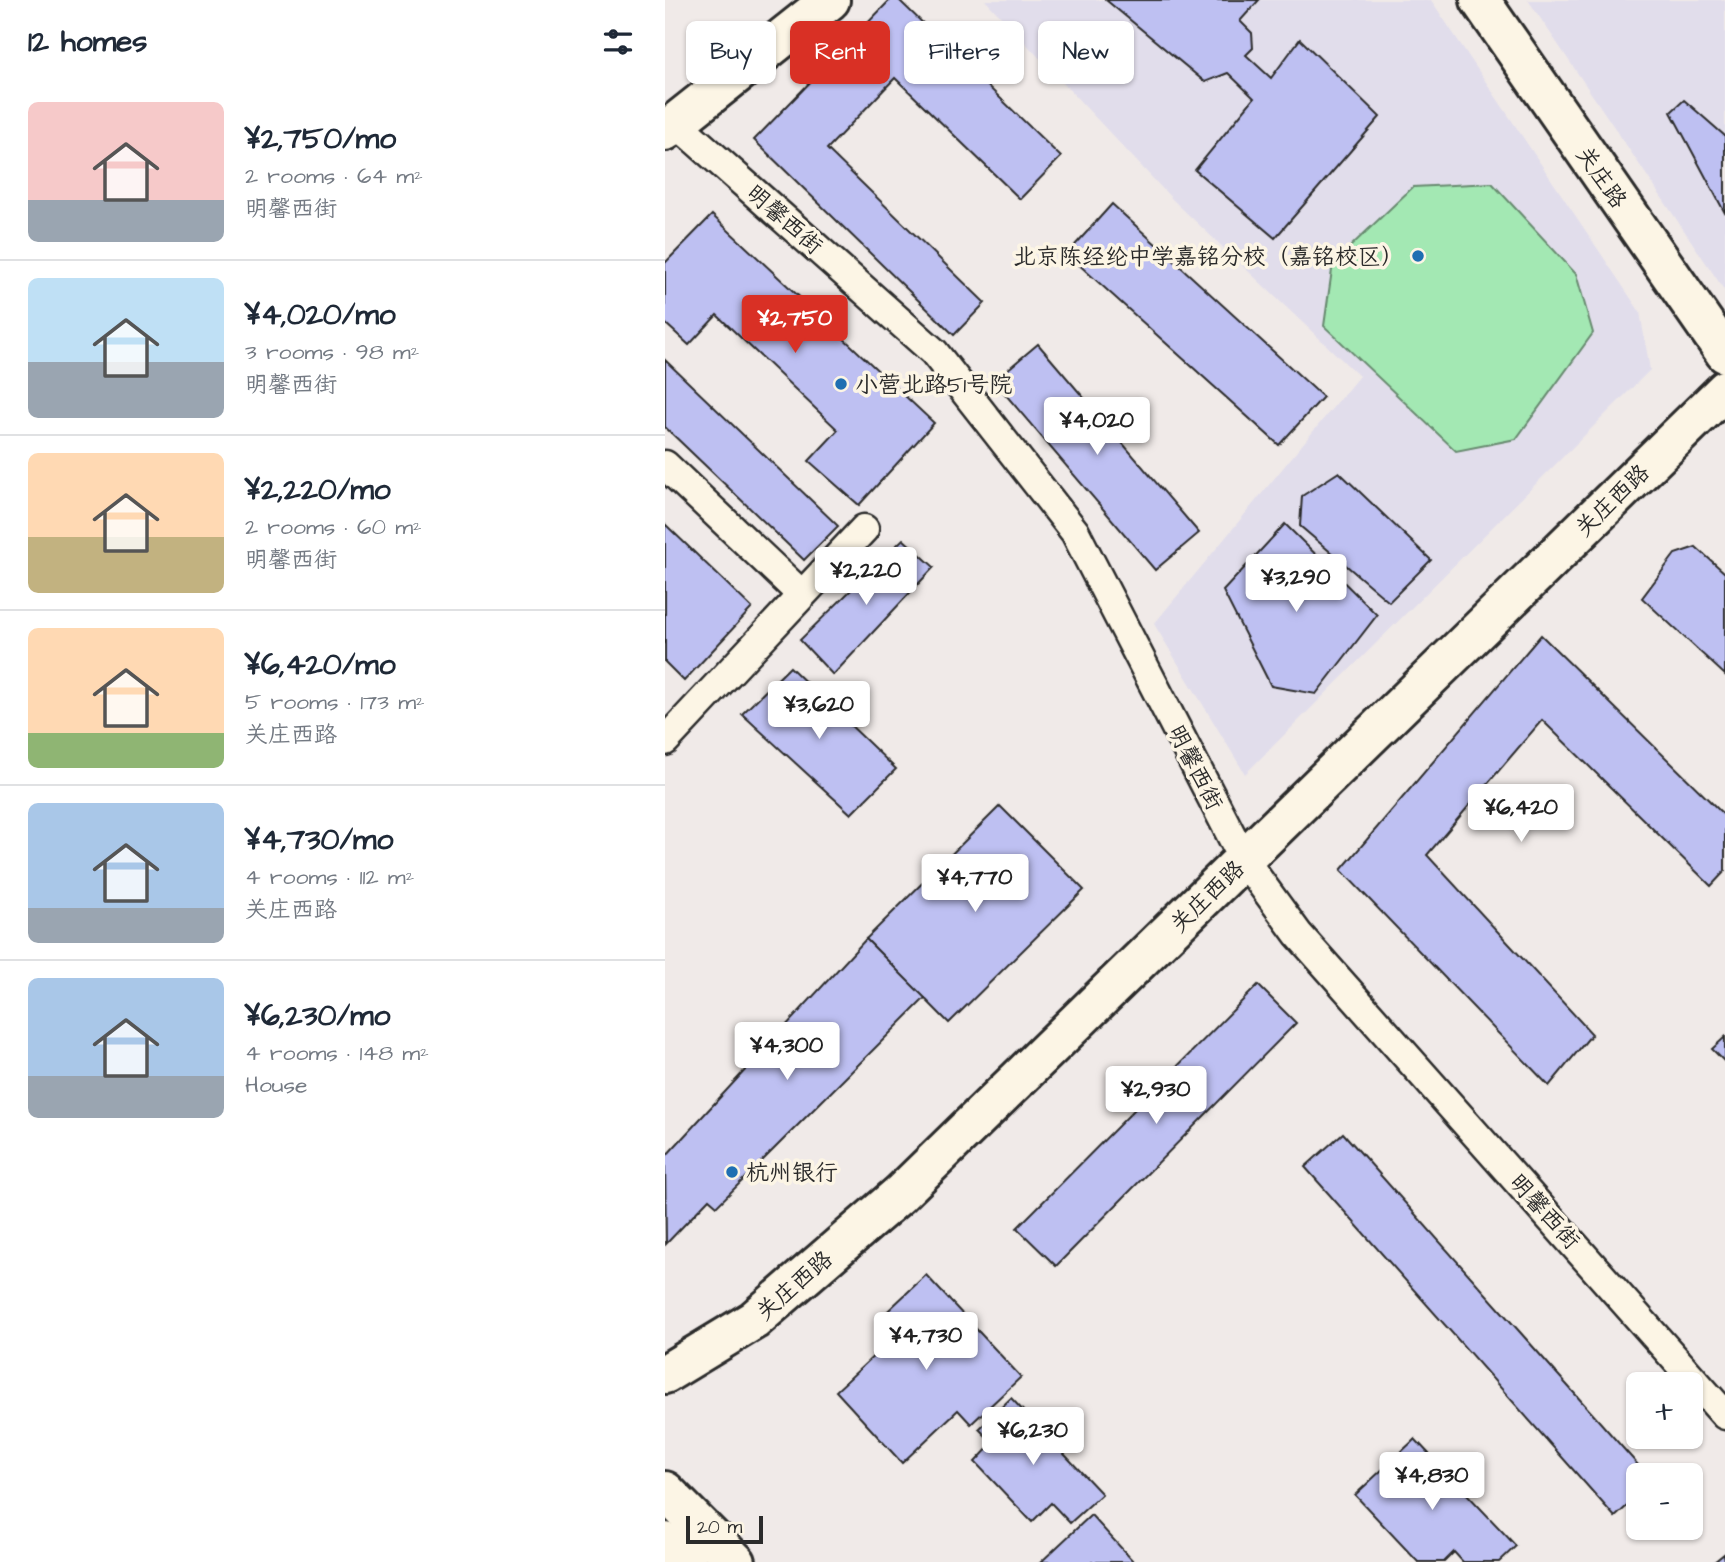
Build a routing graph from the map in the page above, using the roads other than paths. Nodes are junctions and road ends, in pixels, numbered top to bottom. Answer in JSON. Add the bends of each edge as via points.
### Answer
{"nodes":[{"id":1,"x":830,"y":0,"type":"edge"},
{"id":2,"x":1480,"y":0,"type":"edge"},
{"id":3,"x":670,"y":127,"type":"edge"},
{"id":4,"x":1725,"y":353,"type":"edge"},
{"id":5,"x":1725,"y":390,"type":"edge"},
{"id":6,"x":665,"y":464,"type":"edge"},
{"id":7,"x":864,"y":529,"type":"dead end"},
{"id":8,"x":801,"y":594,"type":"junction"},
{"id":9,"x":665,"y":741,"type":"edge"},
{"id":10,"x":1244,"y":860,"type":"junction"},
{"id":11,"x":665,"y":1374,"type":"edge"},
{"id":12,"x":1725,"y":1415,"type":"edge"},
{"id":13,"x":665,"y":1491,"type":"edge"},
{"id":14,"x":665,"y":1542,"type":"edge"},
{"id":15,"x":687,"y":1562,"type":"edge"},
{"id":16,"x":736,"y":1562,"type":"edge"}],
"edges":[{"from":1,"to":3,"type":"street"},
{"from":2,"to":4,"type":"street","name":"关庄路"},
{"from":3,"to":10,"type":"street","name":"明馨西街","via":[[935,352],[1075,532]]},
{"from":5,"to":10,"type":"street","name":"关庄西路"},
{"from":6,"to":8,"type":"street"},
{"from":7,"to":8,"type":"street"},
{"from":8,"to":9,"type":"street"},
{"from":10,"to":11,"type":"street","name":"关庄西路","via":[[899,1194],[754,1320]]},
{"from":10,"to":12,"type":"street","name":"明馨西街","via":[[1298,934]]},
{"from":13,"to":16,"type":"street"},
{"from":14,"to":15,"type":"street"}]}
